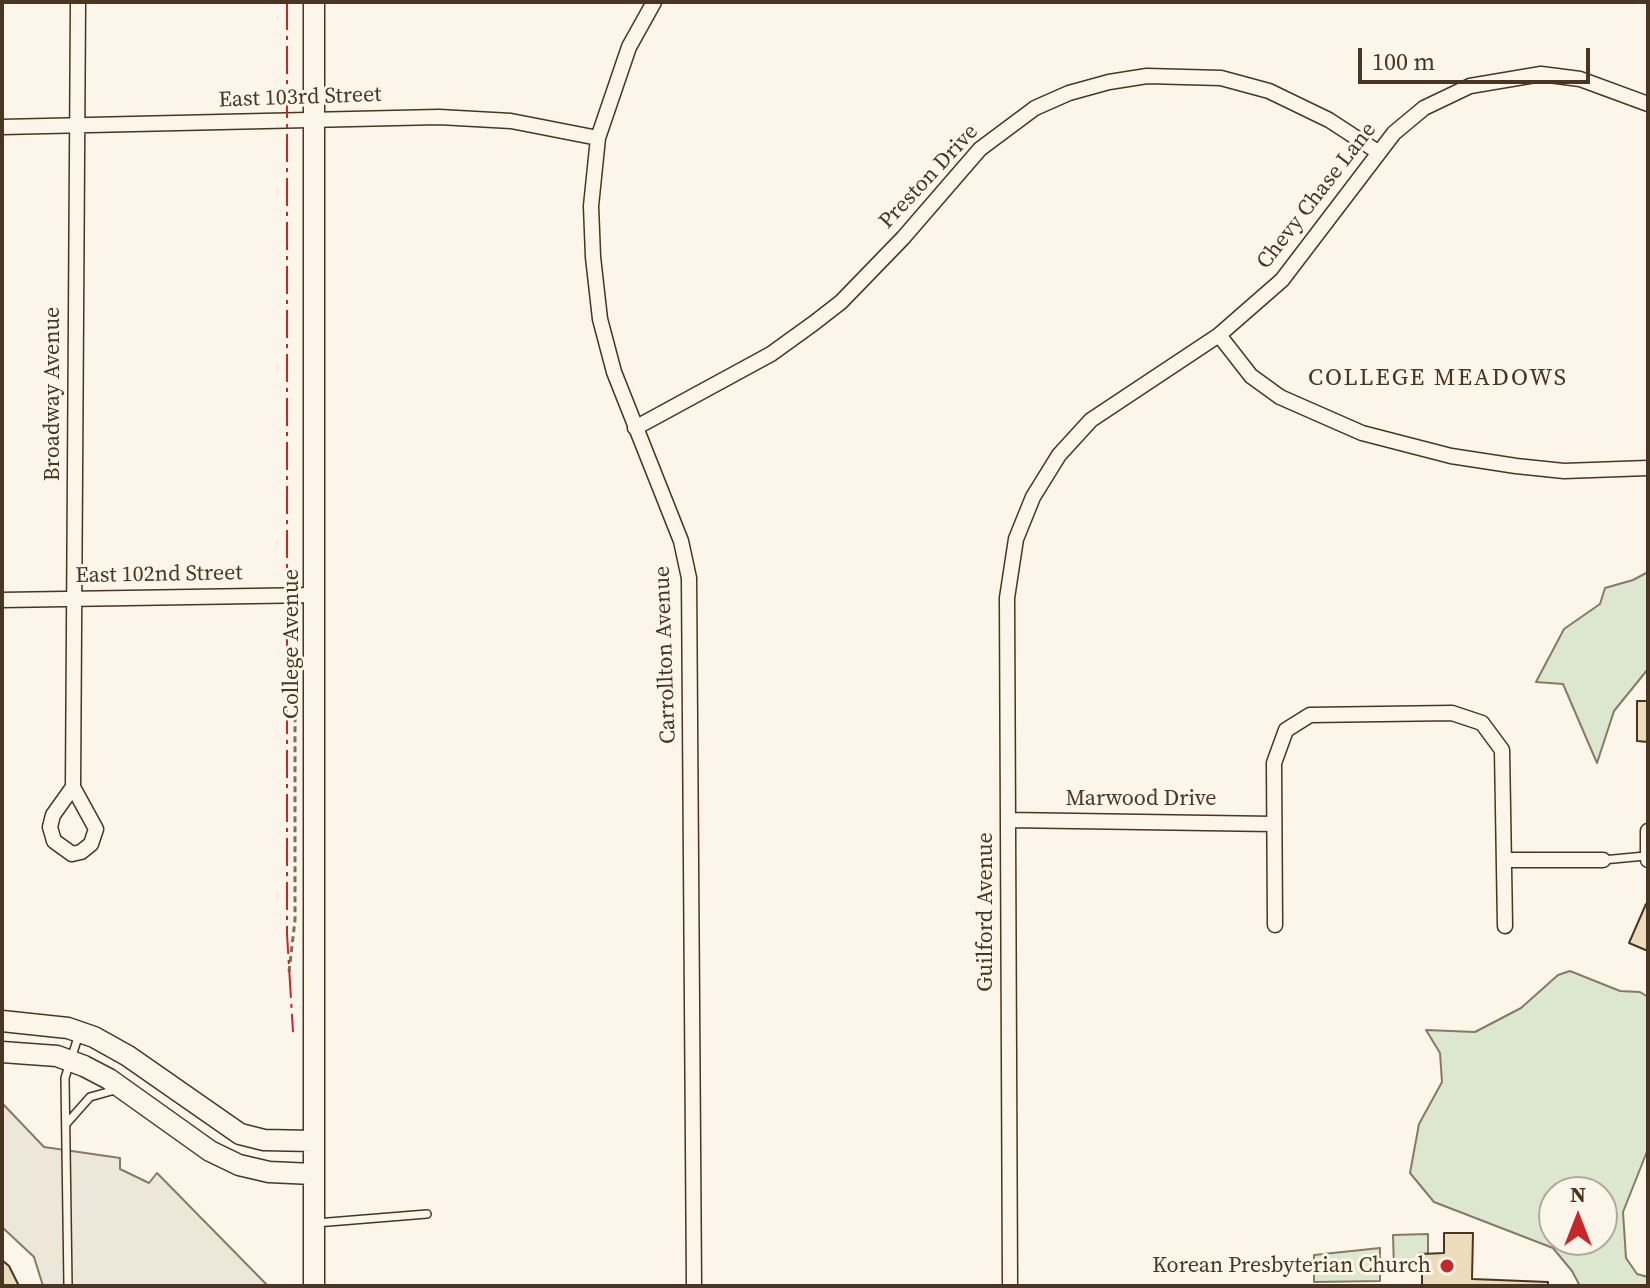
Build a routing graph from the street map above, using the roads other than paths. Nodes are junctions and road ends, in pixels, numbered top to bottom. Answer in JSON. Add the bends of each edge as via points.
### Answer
{"nodes":[{"id":1,"x":78,"y":2,"type":"edge"},
{"id":2,"x":314,"y":2,"type":"edge"},
{"id":3,"x":654,"y":2,"type":"edge"},
{"id":4,"x":1648,"y":104,"type":"edge"},
{"id":5,"x":315,"y":119,"type":"junction"},
{"id":6,"x":77,"y":126,"type":"junction"},
{"id":7,"x":2,"y":127,"type":"edge"},
{"id":8,"x":598,"y":138,"type":"junction"},
{"id":9,"x":1378,"y":152,"type":"junction"},
{"id":10,"x":1219,"y":335,"type":"junction"},
{"id":11,"x":635,"y":428,"type":"junction"},
{"id":12,"x":1648,"y":468,"type":"edge"},
{"id":13,"x":1016,"y":539,"type":"joint"},
{"id":14,"x":316,"y":595,"type":"junction"},
{"id":15,"x":74,"y":598,"type":"junction"},
{"id":16,"x":2,"y":600,"type":"edge"},
{"id":17,"x":73,"y":787,"type":"dead end"},
{"id":18,"x":1008,"y":820,"type":"junction"},
{"id":19,"x":1273,"y":824,"type":"junction"},
{"id":20,"x":1648,"y":831,"type":"edge"},
{"id":21,"x":1647,"y":858,"type":"edge"},
{"id":22,"x":1505,"y":860,"type":"junction"},
{"id":23,"x":1603,"y":860,"type":"joint"},
{"id":24,"x":1275,"y":925,"type":"dead end"},
{"id":25,"x":1505,"y":926,"type":"dead end"},
{"id":26,"x":2,"y":1021,"type":"edge"},
{"id":27,"x":80,"y":1032,"type":"junction"},
{"id":28,"x":2,"y":1052,"type":"edge"},
{"id":29,"x":69,"y":1059,"type":"junction"},
{"id":30,"x":126,"y":1090,"type":"junction"},
{"id":31,"x":67,"y":1123,"type":"junction"},
{"id":32,"x":313,"y":1141,"type":"junction"},
{"id":33,"x":313,"y":1174,"type":"junction"},
{"id":34,"x":427,"y":1214,"type":"dead end"},
{"id":35,"x":314,"y":1223,"type":"junction"},
{"id":36,"x":68,"y":1286,"type":"edge"},
{"id":37,"x":314,"y":1286,"type":"edge"},
{"id":38,"x":694,"y":1286,"type":"edge"},
{"id":39,"x":1010,"y":1286,"type":"edge"}],
"edges":[{"from":1,"to":6,"type":"street","name":"Broadway Avenue"},
{"from":2,"to":5,"type":"main road","name":"College Avenue"},
{"from":3,"to":8,"type":"street","name":"Carrollton Avenue","via":[[629,47]]},
{"from":4,"to":9,"type":"street","name":"Chevy Chase Lane","via":[[1568,77],[1541,74],[1491,80],[1424,108]]},
{"from":5,"to":6,"type":"street","name":"East 103rd Street"},
{"from":5,"to":8,"type":"street","name":"East 103rd Street","via":[[496,120]]},
{"from":5,"to":14,"type":"main road","name":"College Avenue"},
{"from":6,"to":7,"type":"street","name":"East 103rd Street"},
{"from":6,"to":15,"type":"street","name":"Broadway Avenue"},
{"from":8,"to":11,"type":"street","name":"Carrollton Avenue","via":[[591,206],[600,319]]},
{"from":9,"to":10,"type":"street","name":"Chevy Chase Lane","via":[[1282,280]]},
{"from":9,"to":11,"type":"street","name":"Preston Drive","via":[[1269,91],[1221,78],[1147,76],[1069,93],[1035,108],[980,149],[893,249],[814,323],[771,354]]},
{"from":10,"to":12,"type":"street","via":[[1251,376],[1280,397],[1362,433],[1516,466],[1564,471]]},
{"from":10,"to":13,"type":"street","name":"Chevy Chase Lane","via":[[1112,404],[1077,434],[1045,475]]},
{"from":11,"to":38,"type":"street","name":"Carrollton Avenue","via":[[681,541],[689,578]]},
{"from":13,"to":18,"type":"street","name":"Guilford Avenue","via":[[1007,598]]},
{"from":14,"to":15,"type":"street","name":"East 102nd Street"},
{"from":14,"to":32,"type":"main road","name":"College Avenue"},
{"from":15,"to":16,"type":"street","name":"East 102nd Street"},
{"from":15,"to":17,"type":"street","name":"Broadway Avenue"},
{"from":18,"to":19,"type":"street","name":"Marwood Drive"},
{"from":18,"to":39,"type":"street","name":"Guilford Avenue"},
{"from":19,"to":22,"type":"street","via":[[1276,749],[1291,725],[1310,715],[1452,713],[1471,717],[1489,730],[1502,750]]},
{"from":19,"to":24,"type":"street"},
{"from":20,"to":21,"type":"street"},
{"from":21,"to":23,"type":"lane"},
{"from":22,"to":23,"type":"street"},
{"from":22,"to":25,"type":"street"},
{"from":26,"to":27,"type":"main road"},
{"from":27,"to":29,"type":"lane"},
{"from":27,"to":32,"type":"main road","via":[[128,1056],[240,1134]]},
{"from":28,"to":29,"type":"main road"},
{"from":29,"to":30,"type":"main road"},
{"from":29,"to":31,"type":"lane"},
{"from":30,"to":31,"type":"lane","via":[[96,1094]]},
{"from":30,"to":33,"type":"main road","via":[[223,1159],[252,1169]]},
{"from":31,"to":36,"type":"lane"},
{"from":32,"to":33,"type":"main road","name":"College Avenue"},
{"from":33,"to":35,"type":"main road","name":"College Avenue"},
{"from":34,"to":35,"type":"lane"},
{"from":35,"to":37,"type":"main road","name":"College Avenue"}]}
